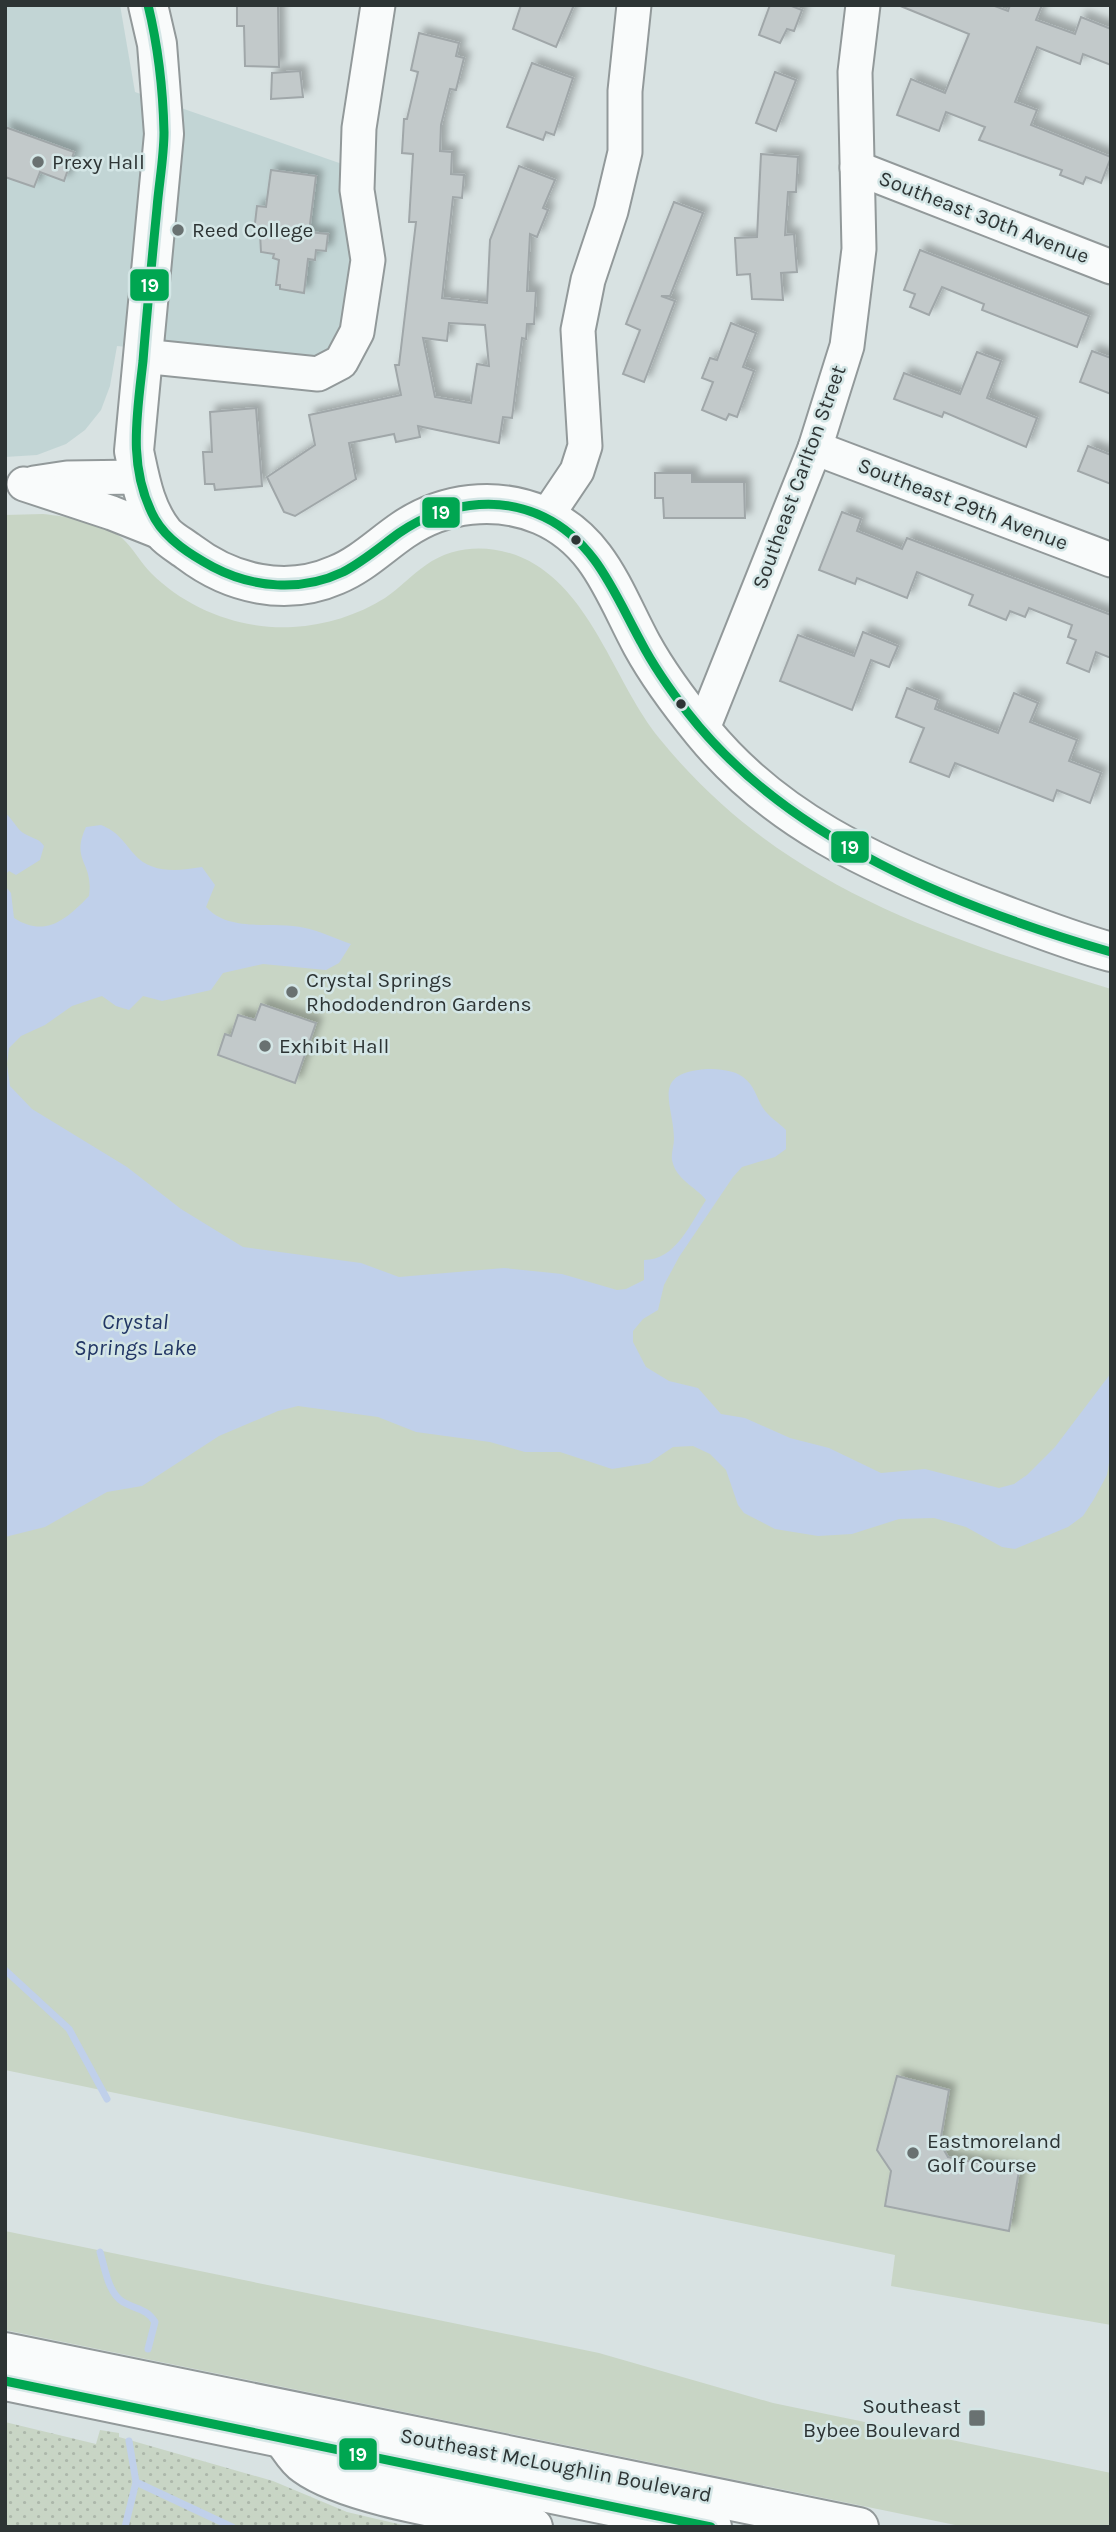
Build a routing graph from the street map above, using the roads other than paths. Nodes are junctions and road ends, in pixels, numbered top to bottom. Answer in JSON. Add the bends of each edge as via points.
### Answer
{"nodes":[{"id":1,"x":148,"y":5,"type":"edge"},
{"id":2,"x":378,"y":5,"type":"edge"},
{"id":3,"x":634,"y":5,"type":"edge"},
{"id":4,"x":863,"y":5,"type":"edge"},
{"id":5,"x":858,"y":168,"type":"junction"},
{"id":6,"x":1111,"y":267,"type":"edge"},
{"id":7,"x":142,"y":356,"type":"junction"},
{"id":8,"x":815,"y":448,"type":"junction"},
{"id":9,"x":139,"y":477,"type":"junction"},
{"id":10,"x":14,"y":484,"type":"edge"},
{"id":11,"x":546,"y":517,"type":"junction"},
{"id":12,"x":165,"y":534,"type":"junction"},
{"id":13,"x":1111,"y":560,"type":"edge"},
{"id":14,"x":702,"y":731,"type":"junction"},
{"id":15,"x":1111,"y":952,"type":"edge"},
{"id":16,"x":5,"y":2352,"type":"edge"},
{"id":17,"x":5,"y":2381,"type":"edge"},
{"id":18,"x":139,"y":2395,"type":"junction"},
{"id":19,"x":282,"y":2439,"type":"junction"},
{"id":20,"x":533,"y":2527,"type":"edge"},
{"id":21,"x":712,"y":2527,"type":"edge"},
{"id":22,"x":859,"y":2527,"type":"edge"}],
"edges":[{"from":1,"to":7,"type":"main road","via":[[157,44],[164,134]]},
{"from":2,"to":7,"type":"street","via":[[359,128],[357,190],[368,260],[357,332],[341,362],[318,374]]},
{"from":3,"to":11,"type":"street","via":[[625,152],[578,330],[584,436],[577,471]]},
{"from":4,"to":5,"type":"street","name":"Southeast Carlton Street","via":[[855,72]]},
{"from":5,"to":6,"type":"street","name":"Southeast 30th Avenue"},
{"from":5,"to":8,"type":"street","name":"Southeast Carlton Street","via":[[854,302],[847,346]]},
{"from":7,"to":9,"type":"main road","via":[[134,451]]},
{"from":8,"to":13,"type":"street","name":"Southeast 29th Avenue"},
{"from":8,"to":14,"type":"street","name":"Southeast Carlton Street"},
{"from":9,"to":10,"type":"street"},
{"from":9,"to":12,"type":"main road"},
{"from":10,"to":12,"type":"street"},
{"from":11,"to":12,"type":"main road","via":[[502,505],[454,508],[418,521],[336,576],[289,586],[252,582],[215,569]]},
{"from":11,"to":14,"type":"main road","via":[[572,532],[601,564],[653,664]]},
{"from":14,"to":15,"type":"main road","via":[[770,799],[853,853],[906,878]]},
{"from":16,"to":18,"type":"main road","name":"Southeast McLoughlin Boulevard"},
{"from":17,"to":18,"type":"main road","name":"Southeast McLoughlin Boulevard"},
{"from":18,"to":19,"type":"main road","name":"Southeast McLoughlin Boulevard"},
{"from":18,"to":22,"type":"main road","name":"Southeast McLoughlin Boulevard"},
{"from":19,"to":20,"type":"main road","via":[[303,2464],[330,2479]]},
{"from":19,"to":21,"type":"main road","name":"Southeast McLoughlin Boulevard"}]}
